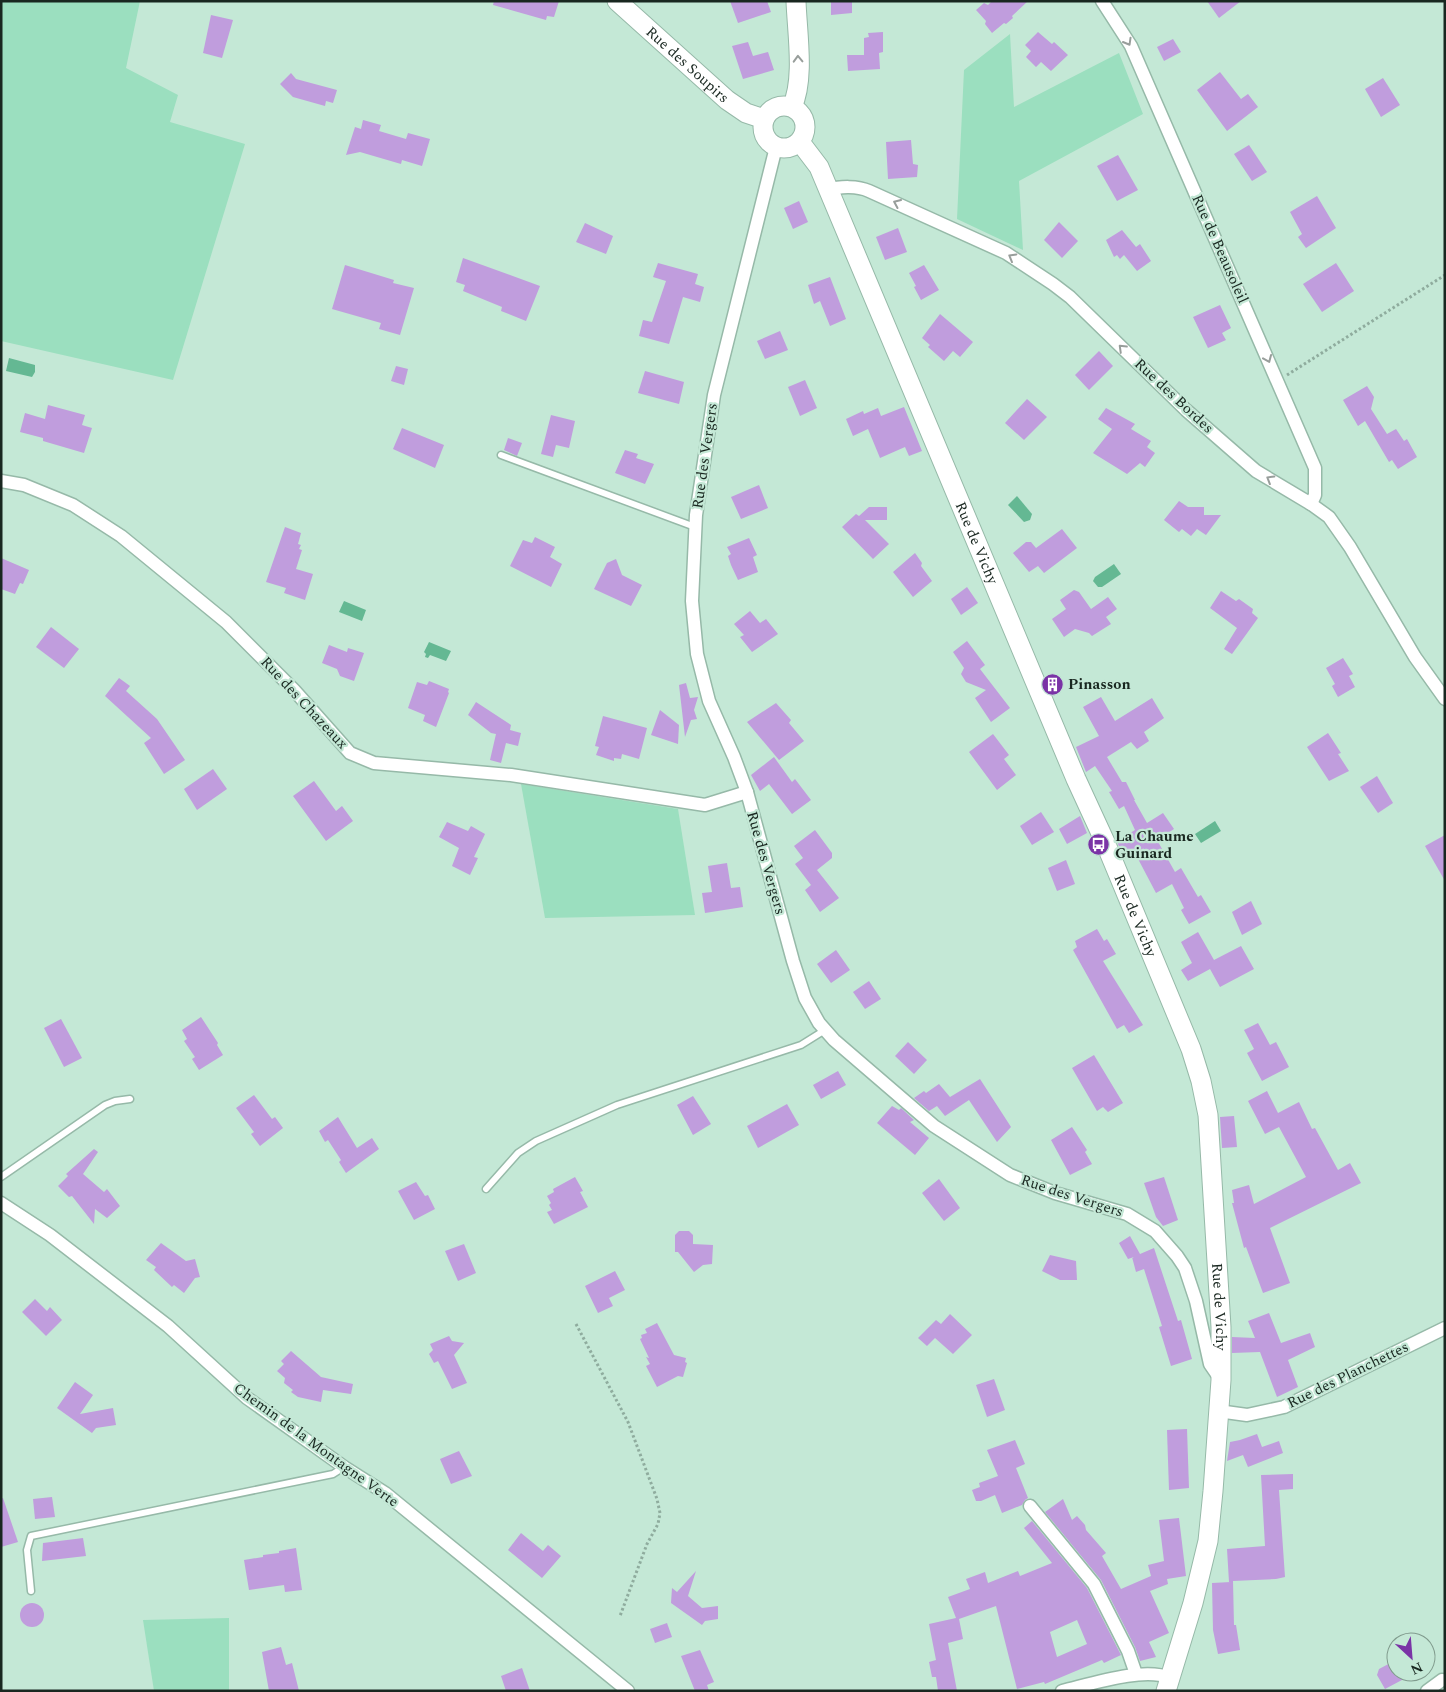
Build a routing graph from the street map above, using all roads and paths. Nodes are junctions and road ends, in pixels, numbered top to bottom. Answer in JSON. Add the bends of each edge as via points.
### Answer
{"nodes":[{"id":1,"x":617,"y":1,"type":"edge"},
{"id":2,"x":796,"y":1,"type":"edge"},
{"id":3,"x":1102,"y":1,"type":"edge"},
{"id":4,"x":792,"y":107,"type":"junction"},
{"id":5,"x":764,"y":119,"type":"junction"},
{"id":6,"x":800,"y":142,"type":"junction"},
{"id":7,"x":776,"y":147,"type":"junction"},
{"id":8,"x":829,"y":190,"type":"junction"},
{"id":9,"x":1445,"y":275,"type":"edge"},
{"id":10,"x":1277,"y":381,"type":"junction"},
{"id":11,"x":501,"y":455,"type":"dead end"},
{"id":12,"x":1,"y":482,"type":"edge"},
{"id":13,"x":1312,"y":504,"type":"junction"},
{"id":14,"x":695,"y":527,"type":"junction"},
{"id":15,"x":1445,"y":699,"type":"edge"},
{"id":16,"x":746,"y":792,"type":"junction"},
{"id":17,"x":825,"y":1030,"type":"junction"},
{"id":18,"x":130,"y":1099,"type":"dead end"},
{"id":19,"x":1,"y":1177,"type":"edge"},
{"id":20,"x":486,"y":1189,"type":"dead end"},
{"id":21,"x":1,"y":1203,"type":"edge"},
{"id":22,"x":576,"y":1324,"type":"dead end"},
{"id":23,"x":1445,"y":1328,"type":"edge"},
{"id":24,"x":1221,"y":1380,"type":"junction"},
{"id":25,"x":1218,"y":1412,"type":"junction"},
{"id":26,"x":344,"y":1467,"type":"junction"},
{"id":27,"x":1030,"y":1506,"type":"dead end"},
{"id":28,"x":31,"y":1591,"type":"dead end"},
{"id":29,"x":620,"y":1616,"type":"dead end"},
{"id":30,"x":1136,"y":1674,"type":"junction"},
{"id":31,"x":1442,"y":1680,"type":"dead end"},
{"id":32,"x":1167,"y":1684,"type":"edge"},
{"id":33,"x":628,"y":1691,"type":"edge"},
{"id":34,"x":1062,"y":1691,"type":"edge"},
{"id":35,"x":1426,"y":1691,"type":"edge"}],
"edges":[{"from":1,"to":5,"type":"street","name":"Rue des Soupirs","via":[[726,100],[746,113]]},
{"from":4,"to":2,"type":"street","one_way":true,"via":[[799,81]]},
{"from":3,"to":10,"type":"street","name":"Rue de Beausoleil","one_way":true,"via":[[1131,46]]},
{"from":4,"to":5,"type":"street","via":[[775,107]]},
{"from":4,"to":6,"type":"street","via":[[799,111],[806,126]]},
{"from":5,"to":7,"type":"street","via":[[764,136]]},
{"from":6,"to":7,"type":"street","via":[[784,149]]},
{"from":6,"to":8,"type":"street","name":"Rue de Vichy","via":[[819,167]]},
{"from":7,"to":14,"type":"street","name":"Rue des Vergers","via":[[714,395]]},
{"from":13,"to":8,"type":"street","name":"Rue des Bordes","one_way":true,"via":[[1256,471],[1186,410],[1070,297],[1031,268],[1006,253],[863,188]]},
{"from":8,"to":24,"type":"street","name":"Rue de Vichy","via":[[1191,1049],[1208,1115],[1221,1327]]},
{"from":9,"to":10,"type":"path"},
{"from":10,"to":13,"type":"street","name":"Rue de Beausoleil","via":[[1315,468]]},
{"from":11,"to":14,"type":"lane"},
{"from":12,"to":16,"type":"street","name":"Rue des Chazeaux","via":[[24,485],[72,505],[121,536],[226,622],[350,752],[374,763],[511,775],[705,805]]},
{"from":13,"to":15,"type":"street","name":"Rue des Bordes","via":[[1328,517],[1350,547],[1415,657]]},
{"from":14,"to":16,"type":"street","name":"Rue des Vergers","via":[[692,601],[697,654],[709,701]]},
{"from":16,"to":17,"type":"street","name":"Rue des Vergers","via":[[805,998]]},
{"from":17,"to":20,"type":"lane","via":[[801,1045],[617,1105],[536,1141],[518,1153]]},
{"from":17,"to":24,"type":"street","name":"Rue des Vergers","via":[[934,1126],[1010,1176],[1055,1194],[1127,1214],[1155,1231],[1185,1268],[1210,1364]]},
{"from":18,"to":19,"type":"lane","via":[[105,1105]]},
{"from":21,"to":26,"type":"street","name":"Chemin de la Montagne Verte","via":[[50,1235],[168,1326],[247,1398]]},
{"from":22,"to":29,"type":"path","via":[[628,1422],[660,1513]]},
{"from":23,"to":25,"type":"street","name":"Rue des Planchettes","via":[[1284,1407],[1246,1415]]},
{"from":24,"to":25,"type":"street","name":"Rue de Vichy"},
{"from":25,"to":32,"type":"street","name":"Rue de Vichy","via":[[1208,1541],[1193,1603]]},
{"from":26,"to":28,"type":"lane","via":[[333,1474],[31,1536],[27,1550]]},
{"from":26,"to":33,"type":"street","name":"Chemin de la Montagne Verte","via":[[385,1493]]},
{"from":27,"to":30,"type":"street","via":[[1094,1584]]},
{"from":30,"to":32,"type":"street","via":[[1163,1676]]},
{"from":30,"to":34,"type":"street"},
{"from":31,"to":35,"type":"street"}]}
